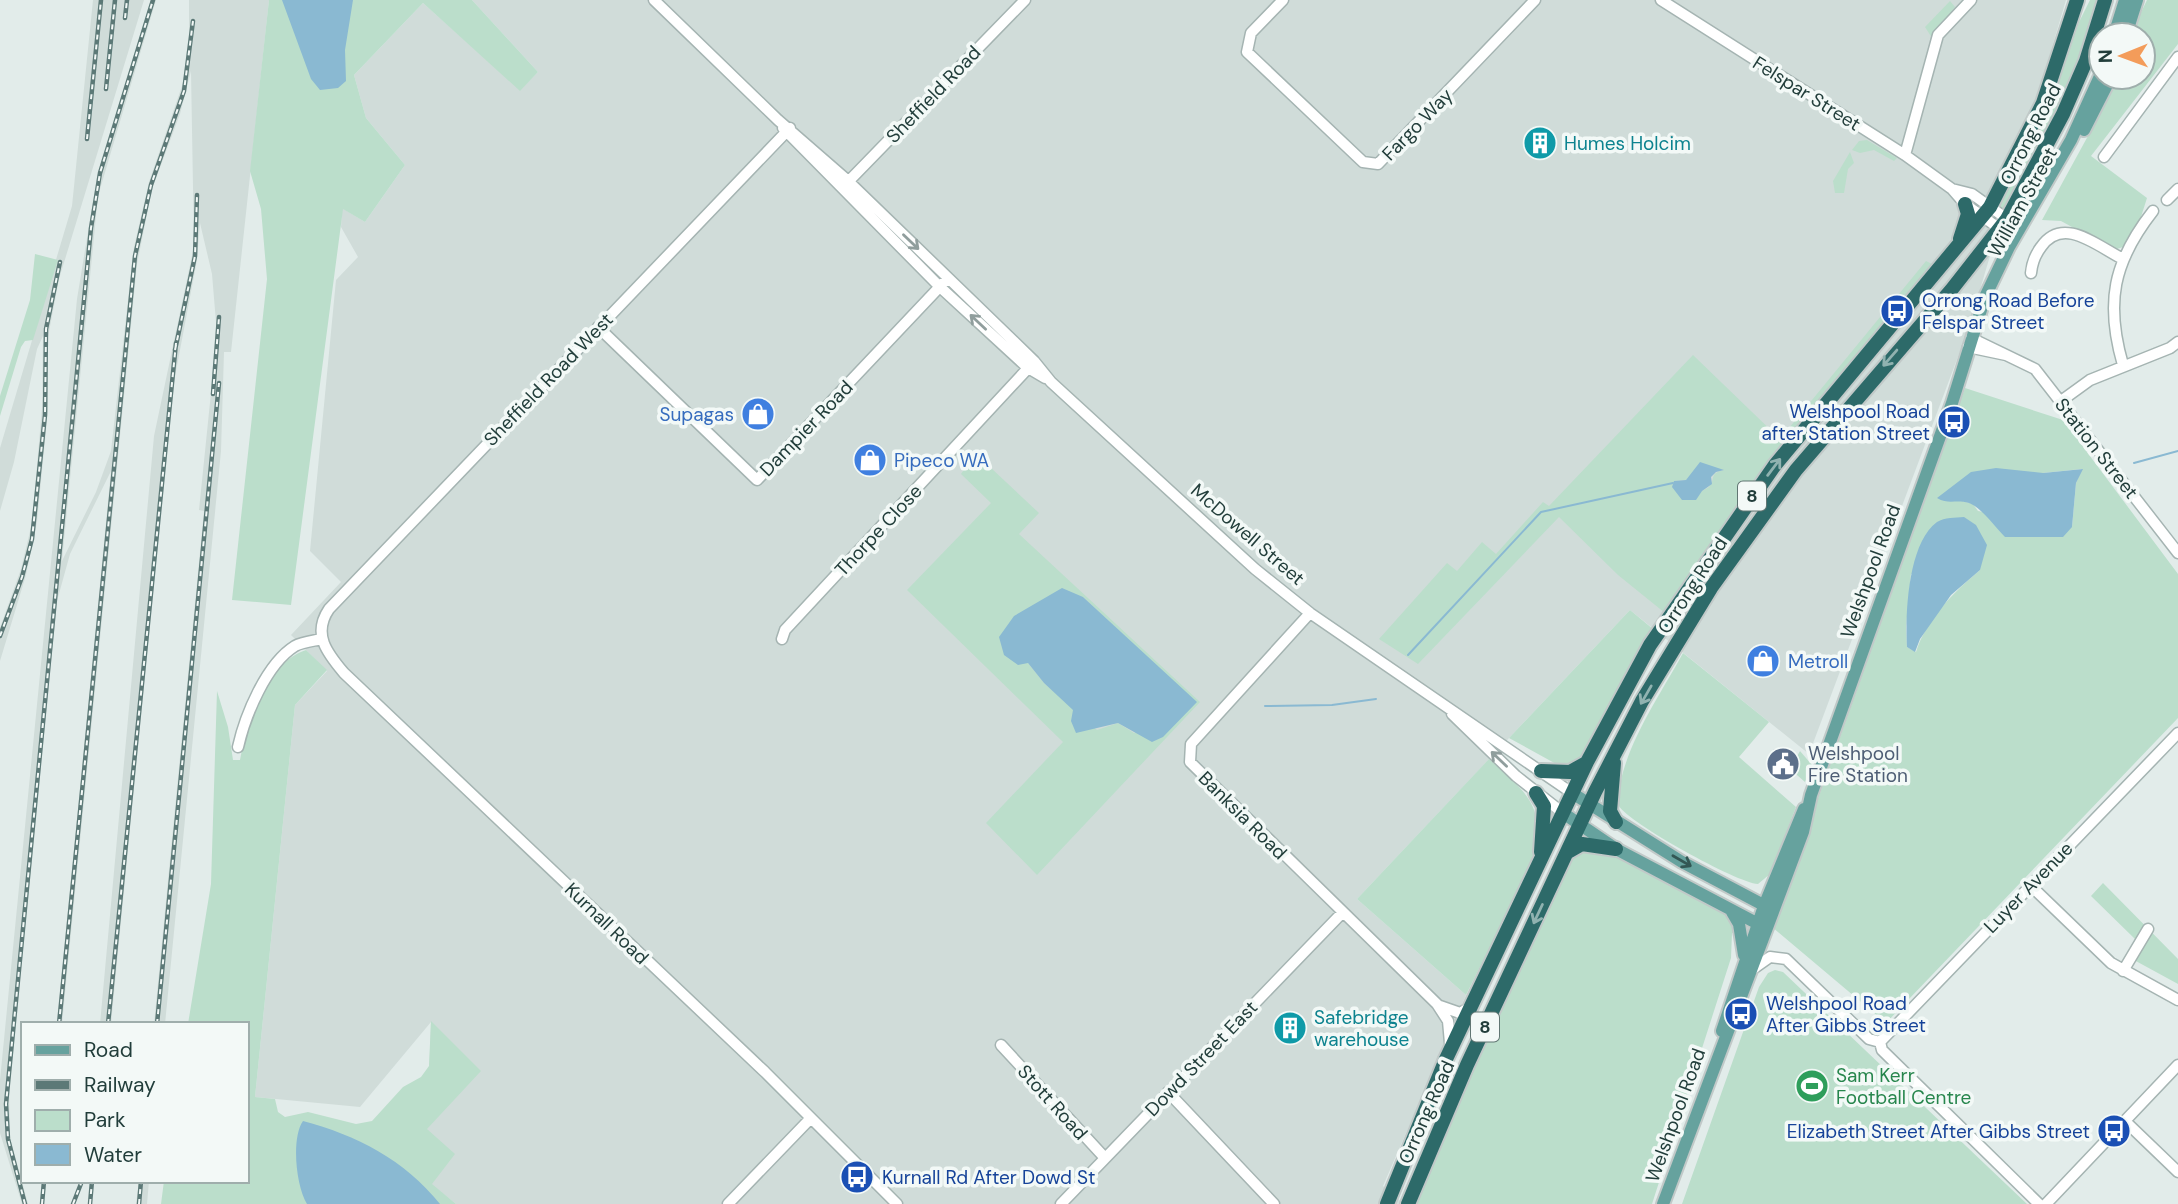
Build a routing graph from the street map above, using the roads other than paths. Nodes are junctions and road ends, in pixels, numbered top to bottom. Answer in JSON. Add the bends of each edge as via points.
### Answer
{"nodes":[{"id":1,"x":654,"y":0,"type":"edge"},
{"id":2,"x":1025,"y":0,"type":"edge"},
{"id":3,"x":1283,"y":0,"type":"edge"},
{"id":4,"x":1535,"y":0,"type":"edge"},
{"id":5,"x":1661,"y":0,"type":"edge"},
{"id":6,"x":1971,"y":0,"type":"edge"},
{"id":7,"x":2077,"y":0,"type":"edge"},
{"id":8,"x":2105,"y":0,"type":"edge"},
{"id":9,"x":2125,"y":0,"type":"edge"},
{"id":10,"x":2137,"y":0,"type":"edge"},
{"id":11,"x":2118,"y":21,"type":"edge"},
{"id":12,"x":2130,"y":21,"type":"edge"},
{"id":13,"x":2178,"y":57,"type":"edge"},
{"id":14,"x":2093,"y":91,"type":"edge"},
{"id":15,"x":2103,"y":91,"type":"edge"},
{"id":16,"x":788,"y":131,"type":"junction"},
{"id":17,"x":1905,"y":155,"type":"junction"},
{"id":18,"x":2104,"y":157,"type":"dead end"},
{"id":19,"x":845,"y":185,"type":"junction"},
{"id":20,"x":1952,"y":188,"type":"junction"},
{"id":21,"x":2178,"y":189,"type":"edge"},
{"id":22,"x":2168,"y":200,"type":"dead end"},
{"id":23,"x":1965,"y":204,"type":"junction"},
{"id":24,"x":2153,"y":211,"type":"dead end"},
{"id":25,"x":1987,"y":212,"type":"junction"},
{"id":26,"x":2003,"y":224,"type":"junction"},
{"id":27,"x":1951,"y":255,"type":"junction"},
{"id":28,"x":2123,"y":260,"type":"junction"},
{"id":29,"x":2031,"y":272,"type":"dead end"},
{"id":30,"x":948,"y":278,"type":"junction"},
{"id":31,"x":940,"y":287,"type":"junction"},
{"id":32,"x":598,"y":327,"type":"junction"},
{"id":33,"x":2178,"y":342,"type":"edge"},
{"id":34,"x":1971,"y":347,"type":"junction"},
{"id":35,"x":1031,"y":365,"type":"junction"},
{"id":36,"x":2123,"y":365,"type":"junction"},
{"id":37,"x":2061,"y":401,"type":"junction"},
{"id":38,"x":2178,"y":553,"type":"edge"},
{"id":39,"x":1310,"y":613,"type":"junction"},
{"id":40,"x":322,"y":639,"type":"junction"},
{"id":41,"x":782,"y":639,"type":"dead end"},
{"id":42,"x":1434,"y":697,"type":"junction"},
{"id":43,"x":2178,"y":733,"type":"edge"},
{"id":44,"x":238,"y":747,"type":"dead end"},
{"id":45,"x":1615,"y":752,"type":"junction"},
{"id":46,"x":1587,"y":762,"type":"junction"},
{"id":47,"x":1541,"y":771,"type":"junction"},
{"id":48,"x":1536,"y":793,"type":"junction"},
{"id":49,"x":1572,"y":793,"type":"junction"},
{"id":50,"x":1811,"y":795,"type":"junction"},
{"id":51,"x":1589,"y":805,"type":"junction"},
{"id":52,"x":1563,"y":813,"type":"junction"},
{"id":53,"x":1616,"y":822,"type":"junction"},
{"id":54,"x":1580,"y":826,"type":"junction"},
{"id":55,"x":1616,"y":849,"type":"junction"},
{"id":56,"x":1567,"y":853,"type":"junction"},
{"id":57,"x":1540,"y":864,"type":"junction"},
{"id":58,"x":1773,"y":881,"type":"junction"},
{"id":59,"x":2030,"y":885,"type":"junction"},
{"id":60,"x":1730,"y":888,"type":"junction"},
{"id":61,"x":1769,"y":908,"type":"junction"},
{"id":62,"x":1732,"y":912,"type":"junction"},
{"id":63,"x":1342,"y":913,"type":"junction"},
{"id":64,"x":1762,"y":926,"type":"junction"},
{"id":65,"x":2148,"y":929,"type":"dead end"},
{"id":66,"x":1748,"y":964,"type":"junction"},
{"id":67,"x":2123,"y":971,"type":"junction"},
{"id":68,"x":2178,"y":1000,"type":"edge"},
{"id":69,"x":1437,"y":1004,"type":"junction"},
{"id":70,"x":1473,"y":1006,"type":"junction"},
{"id":71,"x":1880,"y":1042,"type":"junction"},
{"id":72,"x":1001,"y":1045,"type":"dead end"},
{"id":73,"x":1446,"y":1059,"type":"junction"},
{"id":74,"x":2178,"y":1065,"type":"edge"},
{"id":75,"x":2178,"y":1073,"type":"edge"},
{"id":76,"x":1168,"y":1092,"type":"junction"},
{"id":77,"x":809,"y":1120,"type":"junction"},
{"id":78,"x":2128,"y":1124,"type":"junction"},
{"id":79,"x":1105,"y":1158,"type":"junction"},
{"id":80,"x":2178,"y":1172,"type":"edge"},
{"id":81,"x":728,"y":1204,"type":"edge"},
{"id":82,"x":897,"y":1204,"type":"edge"},
{"id":83,"x":1061,"y":1204,"type":"edge"},
{"id":84,"x":1274,"y":1204,"type":"edge"},
{"id":85,"x":1387,"y":1204,"type":"edge"},
{"id":86,"x":1408,"y":1204,"type":"edge"},
{"id":87,"x":1663,"y":1204,"type":"edge"},
{"id":88,"x":2039,"y":1204,"type":"edge"},
{"id":89,"x":2046,"y":1204,"type":"edge"},
{"id":90,"x":2055,"y":1204,"type":"edge"}],
"edges":[{"from":1,"to":16,"type":"street","name":"McDowell Street"},
{"from":2,"to":19,"type":"street","name":"Sheffield Road"},
{"from":3,"to":4,"type":"street","name":"Fargo Way","via":[[1251,33],[1247,52],[1363,162],[1378,164]]},
{"from":5,"to":17,"type":"street","name":"Felspar Street"},
{"from":6,"to":17,"type":"street","via":[[1938,35]]},
{"from":7,"to":25,"type":"highway","name":"Orrong Road","number":"8","via":[[2043,103]]},
{"from":8,"to":26,"type":"highway","name":"Orrong Road","number":"8","via":[[2063,114]]},
{"from":9,"to":11,"type":"main road"},
{"from":10,"to":12,"type":"main road"},
{"from":13,"to":18,"type":"street"},
{"from":14,"to":34,"type":"main road","name":"William Street","via":[[2071,140],[1994,275]]},
{"from":15,"to":34,"type":"main road","name":"William Street","via":[[2001,278]]},
{"from":16,"to":19,"type":"street","name":"McDowell Street"},
{"from":16,"to":32,"type":"street","name":"Sheffield Road West"},
{"from":17,"to":20,"type":"street","name":"Felspar Street"},
{"from":19,"to":30,"type":"street","name":"McDowell Street","one_way":true},
{"from":19,"to":31,"type":"street","name":"McDowell Street"},
{"from":20,"to":23,"type":"street","name":"Felspar Street"},
{"from":20,"to":25,"type":"street","name":"Felspar Street","via":[[1972,194]]},
{"from":21,"to":22,"type":"street"},
{"from":23,"to":25,"type":"street","name":"Felspar Street"},
{"from":23,"to":27,"type":"highway","via":[[1966,225]]},
{"from":24,"to":28,"type":"street"},
{"from":25,"to":26,"type":"street","name":"Felspar Street"},
{"from":25,"to":27,"type":"highway","name":"Orrong Road","number":"8"},
{"from":26,"to":45,"type":"highway","name":"Orrong Road","number":"8","one_way":true,"via":[[1759,519],[1690,620]]},
{"from":46,"to":27,"type":"highway","name":"Orrong Road","number":"8","one_way":true,"via":[[1650,645],[1775,465]]},
{"from":28,"to":29,"type":"street","via":[[2060,231],[2040,248]]},
{"from":28,"to":36,"type":"street","via":[[2112,317]]},
{"from":30,"to":31,"type":"street","name":"Dampier Road"},
{"from":30,"to":35,"type":"street","name":"McDowell Street"},
{"from":31,"to":32,"type":"street","name":"Dampier Road","via":[[757,480]]},
{"from":35,"to":31,"type":"street","name":"McDowell Street","one_way":true},
{"from":32,"to":40,"type":"street","name":"Sheffield Road West","via":[[329,609],[322,621]]},
{"from":33,"to":36,"type":"street"},
{"from":34,"to":37,"type":"street","name":"Station Street","via":[[2006,355],[2035,369]]},
{"from":34,"to":50,"type":"main road","name":"Welshpool Road"},
{"from":35,"to":39,"type":"street","name":"McDowell Street","via":[[1255,569]]},
{"from":35,"to":41,"type":"street","name":"Thorpe Close"},
{"from":36,"to":37,"type":"street","via":[[2090,380]]},
{"from":37,"to":38,"type":"street","name":"Station Street"},
{"from":39,"to":42,"type":"street","name":"McDowell Street"},
{"from":39,"to":63,"type":"street","name":"Banksia Road","via":[[1191,744],[1190,762]]},
{"from":40,"to":44,"type":"street","via":[[294,647],[277,664],[249,712]]},
{"from":40,"to":77,"type":"street","name":"Kurnall Road","via":[[344,673],[755,1063]]},
{"from":42,"to":47,"type":"street","name":"McDowell Street"},
{"from":48,"to":42,"type":"street","name":"McDowell Street","one_way":true},
{"from":43,"to":59,"type":"street","name":"Luyer Avenue"},
{"from":45,"to":51,"type":"highway","name":"Orrong Road","number":"8"},
{"from":45,"to":53,"type":"highway","via":[[1610,811]]},
{"from":46,"to":47,"type":"highway","via":[[1570,772]]},
{"from":46,"to":49,"type":"highway","name":"Orrong Road","number":"8"},
{"from":47,"to":49,"type":"street","name":"McDowell Street"},
{"from":48,"to":52,"type":"street","name":"McDowell Street"},
{"from":48,"to":57,"type":"highway","via":[[1544,806]]},
{"from":49,"to":51,"type":"main road","name":"McDowell Street"},
{"from":49,"to":52,"type":"highway","name":"Orrong Road","number":"8"},
{"from":50,"to":58,"type":"main road","name":"Welshpool Road"},
{"from":50,"to":61,"type":"main road","name":"Welshpool Road","via":[[1803,832]]},
{"from":51,"to":53,"type":"main road","name":"McDowell Street"},
{"from":51,"to":54,"type":"highway","name":"Orrong Road","number":"8"},
{"from":52,"to":54,"type":"main road","name":"McDowell Street"},
{"from":52,"to":57,"type":"highway","name":"Orrong Road","number":"8"},
{"from":53,"to":60,"type":"main road","name":"McDowell Street","one_way":true},
{"from":54,"to":55,"type":"main road","name":"McDowell Street"},
{"from":54,"to":56,"type":"highway","name":"Orrong Road","number":"8"},
{"from":55,"to":56,"type":"highway","via":[[1582,844]]},
{"from":55,"to":62,"type":"main road","name":"McDowell Street"},
{"from":56,"to":86,"type":"highway","name":"Orrong Road","number":"8","one_way":true},
{"from":57,"to":70,"type":"highway","name":"Orrong Road","number":"8"},
{"from":58,"to":60,"type":"main road","via":[[1764,889]]},
{"from":58,"to":61,"type":"main road","name":"Welshpool Road"},
{"from":59,"to":67,"type":"street"},
{"from":59,"to":71,"type":"street","name":"Luyer Avenue"},
{"from":60,"to":61,"type":"main road","name":"McDowell Street"},
{"from":61,"to":64,"type":"main road","name":"Welshpool Road"},
{"from":62,"to":64,"type":"main road","name":"McDowell Street"},
{"from":62,"to":66,"type":"main road","via":[[1740,923]]},
{"from":63,"to":69,"type":"street","name":"Banksia Road"},
{"from":63,"to":76,"type":"street","name":"Dowd Street East"},
{"from":64,"to":66,"type":"main road","name":"Welshpool Road"},
{"from":65,"to":67,"type":"street"},
{"from":66,"to":71,"type":"street","via":[[1770,957],[1791,963],[1870,1039]]},
{"from":66,"to":87,"type":"main road","name":"Welshpool Road"},
{"from":67,"to":68,"type":"street"},
{"from":69,"to":70,"type":"street","via":[[1460,1013]]},
{"from":69,"to":73,"type":"street","name":"Banksia Road","via":[[1452,1030]]},
{"from":70,"to":73,"type":"highway","name":"Orrong Road","number":"8"},
{"from":71,"to":88,"type":"street","via":[[1882,1050]]},
{"from":72,"to":79,"type":"street","name":"Stott Road"},
{"from":73,"to":85,"type":"highway","name":"Orrong Road","number":"8"},
{"from":74,"to":78,"type":"street"},
{"from":75,"to":78,"type":"street"},
{"from":76,"to":79,"type":"street","name":"Dowd Street East"},
{"from":76,"to":84,"type":"street"},
{"from":77,"to":81,"type":"street"},
{"from":77,"to":82,"type":"street","name":"Kurnall Road"},
{"from":78,"to":80,"type":"street"},
{"from":78,"to":89,"type":"street"},
{"from":78,"to":90,"type":"street"},
{"from":79,"to":83,"type":"street","name":"Dowd Street East"}]}
